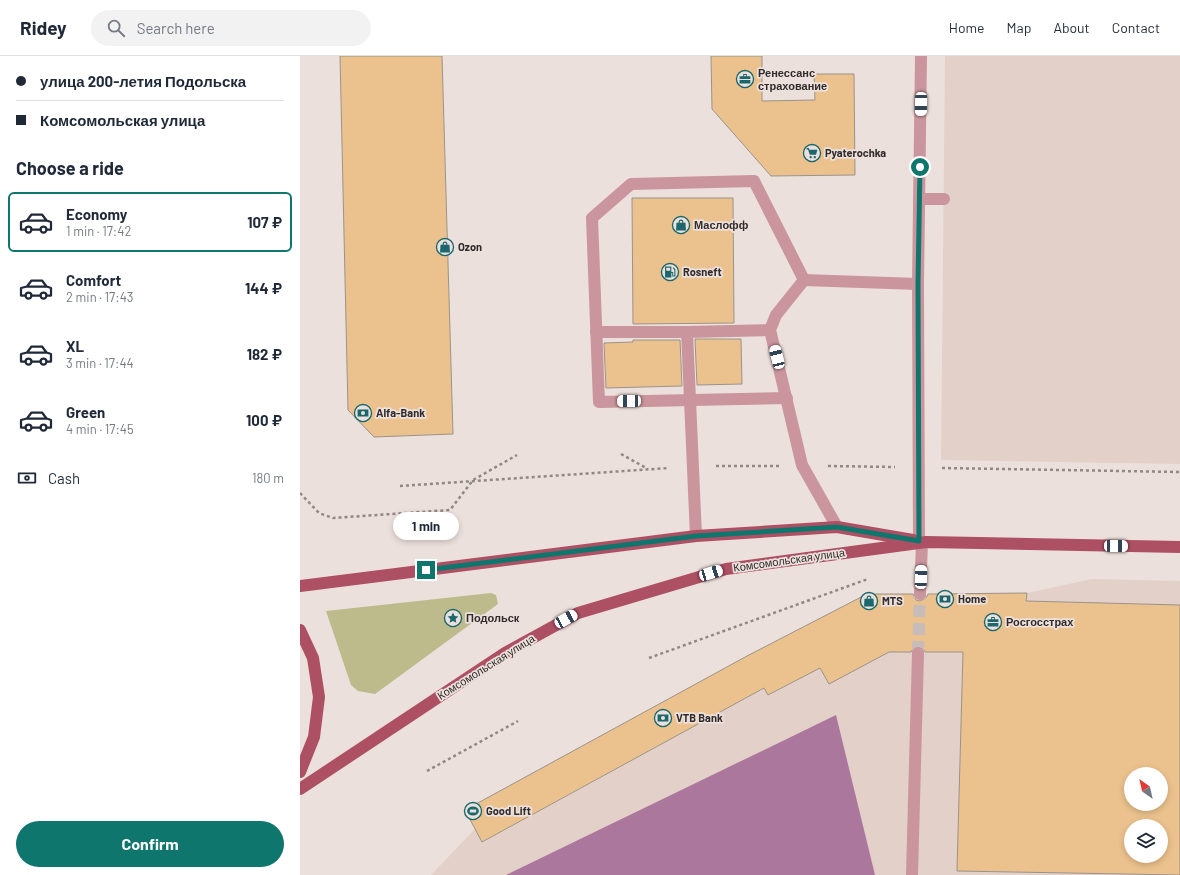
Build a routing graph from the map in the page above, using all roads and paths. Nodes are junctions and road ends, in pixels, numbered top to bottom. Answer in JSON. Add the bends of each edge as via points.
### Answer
{"nodes":[{"id":1,"x":922,"y":56,"type":"edge"},
{"id":2,"x":919,"y":199,"type":"junction"},
{"id":3,"x":944,"y":199,"type":"dead end"},
{"id":4,"x":804,"y":280,"type":"junction"},
{"id":5,"x":918,"y":284,"type":"junction"},
{"id":6,"x":770,"y":330,"type":"junction"},
{"id":7,"x":596,"y":332,"type":"junction"},
{"id":8,"x":687,"y":332,"type":"junction"},
{"id":9,"x":787,"y":398,"type":"junction"},
{"id":10,"x":690,"y":400,"type":"junction"},
{"id":11,"x":621,"y":454,"type":"dead end"},
{"id":12,"x":517,"y":455,"type":"dead end"},
{"id":13,"x":648,"y":470,"type":"dead end"},
{"id":14,"x":300,"y":492,"type":"edge"},
{"id":15,"x":837,"y":527,"type":"junction"},
{"id":16,"x":696,"y":536,"type":"junction"},
{"id":17,"x":922,"y":542,"type":"junction"},
{"id":18,"x":1180,"y":547,"type":"edge"},
{"id":19,"x":868,"y":579,"type":"dead end"},
{"id":20,"x":300,"y":586,"type":"edge"},
{"id":21,"x":920,"y":594,"type":"tunnel mouth"},
{"id":22,"x":300,"y":630,"type":"edge"},
{"id":23,"x":918,"y":652,"type":"tunnel mouth"},
{"id":24,"x":649,"y":658,"type":"dead end"},
{"id":25,"x":518,"y":721,"type":"dead end"},
{"id":26,"x":427,"y":771,"type":"dead end"},
{"id":27,"x":300,"y":772,"type":"edge"},
{"id":28,"x":300,"y":789,"type":"edge"},
{"id":29,"x":912,"y":875,"type":"edge"}],
"edges":[{"from":1,"to":2,"type":"street"},
{"from":2,"to":3,"type":"street"},
{"from":2,"to":5,"type":"street"},
{"from":4,"to":5,"type":"street"},
{"from":4,"to":6,"type":"street","via":[[776,315]]},
{"from":4,"to":7,"type":"street","via":[[754,181],[631,184],[592,218]]},
{"from":5,"to":17,"type":"street"},
{"from":6,"to":8,"type":"street"},
{"from":6,"to":9,"type":"street"},
{"from":7,"to":8,"type":"street"},
{"from":7,"to":10,"type":"street","via":[[599,402]]},
{"from":8,"to":10,"type":"street"},
{"from":9,"to":10,"type":"street"},
{"from":9,"to":15,"type":"street","via":[[802,465]]},
{"from":10,"to":16,"type":"street"},
{"from":11,"to":13,"type":"path"},
{"from":12,"to":14,"type":"path","via":[[473,480],[450,510],[333,518],[318,513]]},
{"from":15,"to":16,"type":"main road","name":"Комсомольская улица"},
{"from":15,"to":17,"type":"main road","name":"Комсомольская улица"},
{"from":16,"to":20,"type":"main road","name":"Комсомольская улица"},
{"from":17,"to":18,"type":"main road","name":"Комсомольская улица"},
{"from":17,"to":21,"type":"street"},
{"from":17,"to":28,"type":"main road","name":"Комсомольская улица","via":[[726,569],[578,613],[505,653]]},
{"from":19,"to":24,"type":"path"},
{"from":22,"to":27,"type":"main road","via":[[313,658],[319,698],[314,737]]},
{"from":23,"to":29,"type":"street"},
{"from":25,"to":26,"type":"path"}]}
